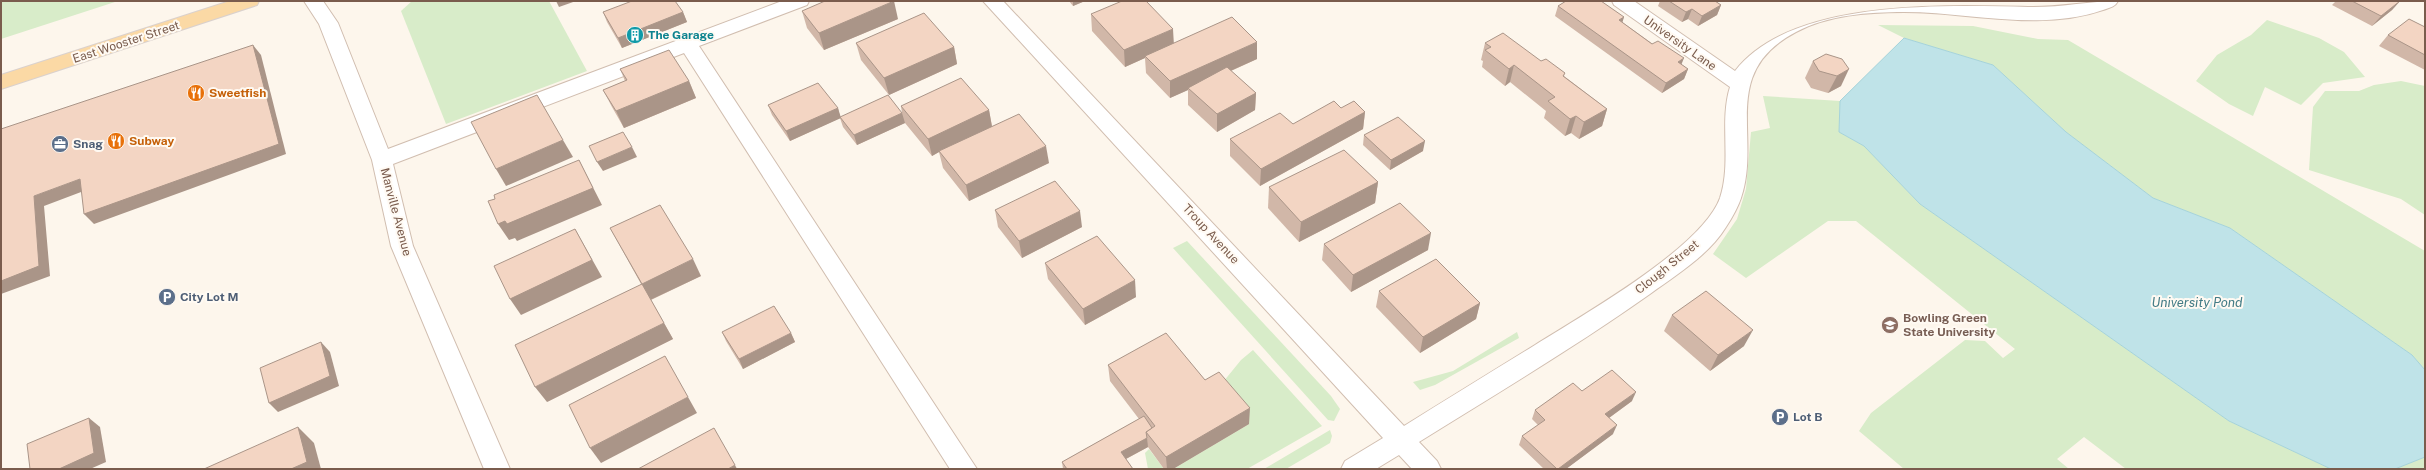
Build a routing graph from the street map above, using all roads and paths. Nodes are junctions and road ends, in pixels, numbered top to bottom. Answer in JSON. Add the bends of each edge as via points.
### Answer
{"nodes":[{"id":1,"x":250,"y":1,"type":"edge"},
{"id":2,"x":312,"y":1,"type":"edge"},
{"id":3,"x":800,"y":1,"type":"edge"},
{"id":4,"x":992,"y":1,"type":"edge"},
{"id":5,"x":1621,"y":1,"type":"edge"},
{"id":6,"x":2109,"y":1,"type":"edge"},
{"id":7,"x":688,"y":44,"type":"junction"},
{"id":8,"x":1,"y":82,"type":"edge"},
{"id":9,"x":1740,"y":84,"type":"junction"},
{"id":10,"x":382,"y":160,"type":"junction"},
{"id":11,"x":1402,"y":440,"type":"junction"},
{"id":12,"x":497,"y":469,"type":"edge"},
{"id":13,"x":964,"y":469,"type":"edge"},
{"id":14,"x":1354,"y":469,"type":"edge"},
{"id":15,"x":1428,"y":469,"type":"edge"}],
"edges":[{"from":1,"to":8,"type":"main road","name":"East Wooster Street"},
{"from":2,"to":10,"type":"street","name":"Manville Avenue","via":[[328,23]]},
{"from":3,"to":7,"type":"street"},
{"from":4,"to":11,"type":"street","name":"Troup Avenue"},
{"from":5,"to":9,"type":"street","name":"University Lane"},
{"from":6,"to":9,"type":"street","name":"Clough Street","via":[[2069,13],[2044,15],[1927,5],[1873,6],[1826,13],[1788,28],[1760,48],[1750,61]]},
{"from":7,"to":10,"type":"street"},
{"from":7,"to":13,"type":"street"},
{"from":9,"to":11,"type":"street","name":"Clough Street","via":[[1734,114],[1736,178],[1730,200],[1718,222],[1698,244],[1629,297]]},
{"from":10,"to":12,"type":"street","name":"Manville Avenue","via":[[402,246]]},
{"from":11,"to":14,"type":"street","name":"Clough Street"},
{"from":11,"to":15,"type":"street","name":"Troup Avenue"}]}
